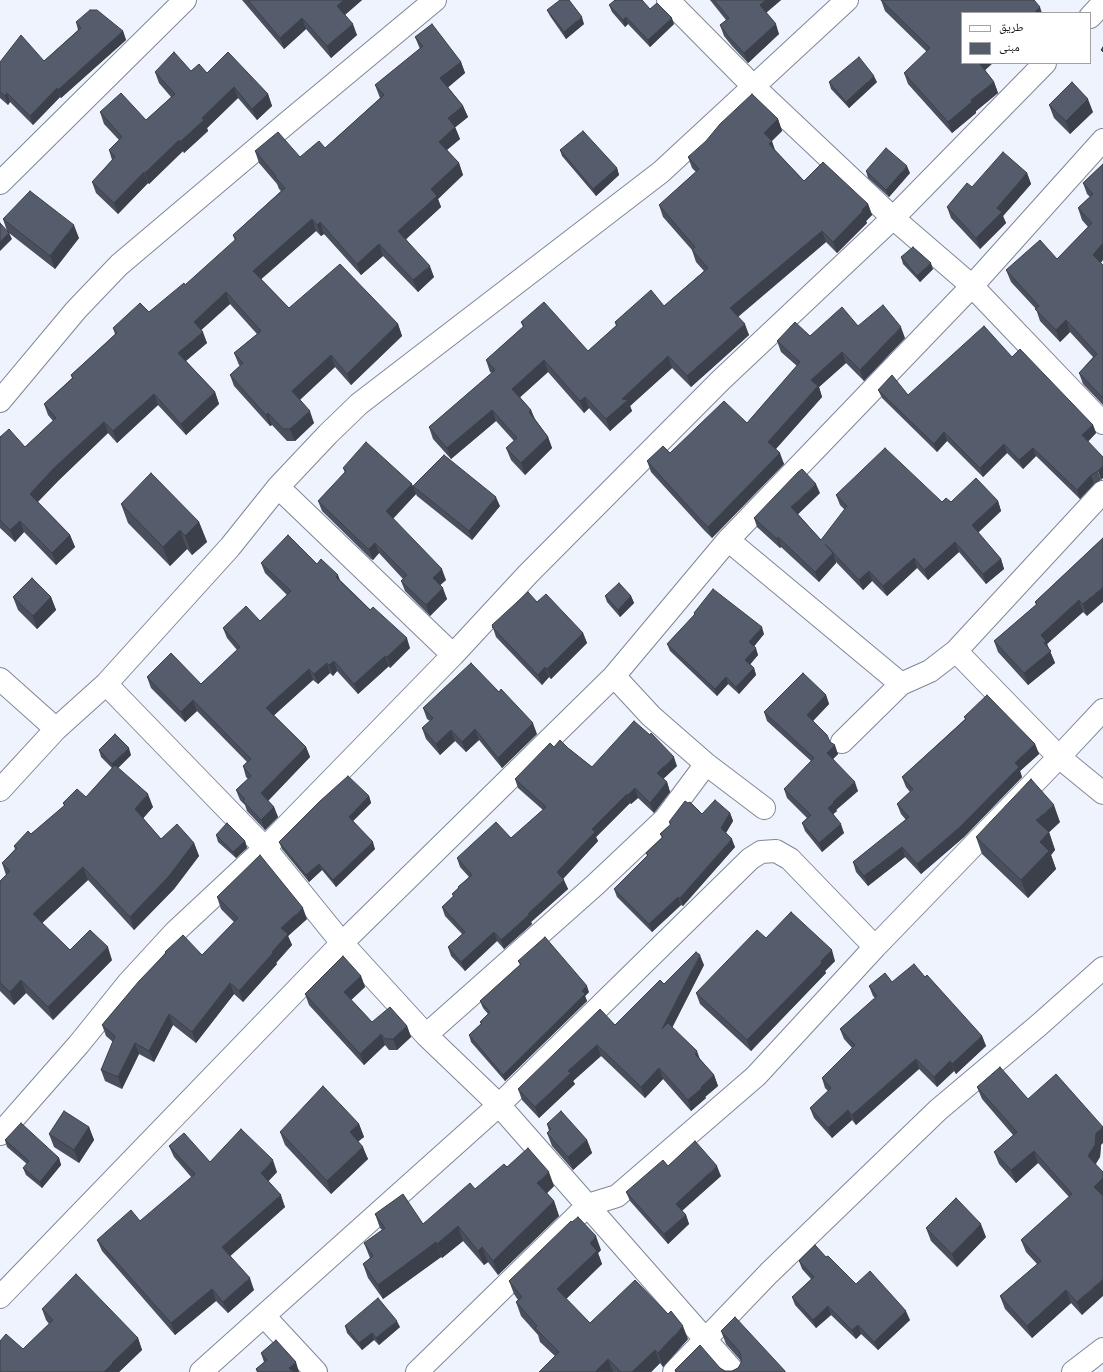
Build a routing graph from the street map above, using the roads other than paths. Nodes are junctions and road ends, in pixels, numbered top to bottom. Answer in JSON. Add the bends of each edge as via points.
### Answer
{"nodes":[{"id":1,"x":185,"y":0,"type":"edge"},
{"id":2,"x":435,"y":0,"type":"edge"},
{"id":3,"x":668,"y":0,"type":"edge"},
{"id":4,"x":847,"y":0,"type":"edge"},
{"id":5,"x":1103,"y":3,"type":"edge"},
{"id":6,"x":1091,"y":16,"type":"edge"},
{"id":7,"x":1044,"y":64,"type":"edge"},
{"id":8,"x":753,"y":86,"type":"junction"},
{"id":9,"x":1103,"y":140,"type":"edge"},
{"id":10,"x":0,"y":183,"type":"edge"},
{"id":11,"x":893,"y":218,"type":"junction"},
{"id":12,"x":972,"y":286,"type":"junction"},
{"id":13,"x":0,"y":401,"type":"edge"},
{"id":14,"x":1103,"y":424,"type":"edge"},
{"id":15,"x":278,"y":487,"type":"junction"},
{"id":16,"x":1103,"y":492,"type":"edge"},
{"id":17,"x":728,"y":540,"type":"junction"},
{"id":18,"x":956,"y":651,"type":"junction"},
{"id":19,"x":453,"y":655,"type":"junction"},
{"id":20,"x":614,"y":676,"type":"junction"},
{"id":21,"x":0,"y":679,"type":"edge"},
{"id":22,"x":106,"y":684,"type":"junction"},
{"id":23,"x":901,"y":684,"type":"junction"},
{"id":24,"x":1103,"y":710,"type":"edge"},
{"id":25,"x":56,"y":729,"type":"junction"},
{"id":26,"x":842,"y":742,"type":"dead end"},
{"id":27,"x":1059,"y":757,"type":"junction"},
{"id":28,"x":706,"y":764,"type":"junction"},
{"id":29,"x":0,"y":790,"type":"edge"},
{"id":30,"x":1103,"y":793,"type":"edge"},
{"id":31,"x":764,"y":808,"type":"dead end"},
{"id":32,"x":265,"y":848,"type":"junction"},
{"id":33,"x":342,"y":943,"type":"junction"},
{"id":34,"x":875,"y":948,"type":"junction"},
{"id":35,"x":1103,"y":968,"type":"edge"},
{"id":36,"x":426,"y":1035,"type":"junction"},
{"id":37,"x":499,"y":1105,"type":"junction"},
{"id":38,"x":0,"y":1134,"type":"edge"},
{"id":39,"x":588,"y":1205,"type":"junction"},
{"id":40,"x":0,"y":1298,"type":"edge"},
{"id":41,"x":264,"y":1316,"type":"junction"},
{"id":42,"x":705,"y":1339,"type":"junction"},
{"id":43,"x":1103,"y":1349,"type":"edge"},
{"id":44,"x":201,"y":1372,"type":"edge"},
{"id":45,"x":316,"y":1372,"type":"edge"},
{"id":46,"x":417,"y":1372,"type":"edge"},
{"id":47,"x":674,"y":1372,"type":"edge"},
{"id":48,"x":734,"y":1372,"type":"edge"},
{"id":49,"x":1073,"y":1372,"type":"edge"}],
"edges":[{"from":1,"to":10,"type":"street"},
{"from":2,"to":13,"type":"street","via":[[119,266],[76,310]]},
{"from":3,"to":8,"type":"street"},
{"from":4,"to":8,"type":"street"},
{"from":5,"to":6,"type":"street"},
{"from":7,"to":11,"type":"street"},
{"from":8,"to":11,"type":"street"},
{"from":8,"to":15,"type":"street","via":[[661,172],[359,404]]},
{"from":9,"to":12,"type":"street"},
{"from":11,"to":12,"type":"street"},
{"from":11,"to":19,"type":"street","via":[[721,380],[528,574]]},
{"from":12,"to":14,"type":"street"},
{"from":12,"to":17,"type":"street"},
{"from":15,"to":19,"type":"street"},
{"from":15,"to":22,"type":"street","via":[[230,547]]},
{"from":16,"to":18,"type":"street"},
{"from":17,"to":20,"type":"street"},
{"from":17,"to":23,"type":"street"},
{"from":18,"to":23,"type":"street","via":[[930,671]]},
{"from":18,"to":27,"type":"street"},
{"from":19,"to":32,"type":"street"},
{"from":20,"to":28,"type":"street","via":[[651,716]]},
{"from":20,"to":33,"type":"street"},
{"from":21,"to":25,"type":"street"},
{"from":22,"to":25,"type":"street"},
{"from":22,"to":32,"type":"street"},
{"from":23,"to":26,"type":"street"},
{"from":24,"to":27,"type":"street"},
{"from":25,"to":29,"type":"street"},
{"from":27,"to":30,"type":"street"},
{"from":27,"to":34,"type":"street"},
{"from":28,"to":31,"type":"street"},
{"from":28,"to":36,"type":"street","via":[[665,819],[595,885]]},
{"from":32,"to":33,"type":"street"},
{"from":32,"to":38,"type":"street","via":[[170,938],[129,982],[74,1050]]},
{"from":33,"to":36,"type":"street"},
{"from":33,"to":40,"type":"street"},
{"from":34,"to":37,"type":"street","via":[[790,859],[776,850],[761,852],[750,859]]},
{"from":34,"to":39,"type":"street","via":[[756,1076],[617,1196]]},
{"from":35,"to":42,"type":"street","via":[[938,1110],[769,1273]]},
{"from":36,"to":37,"type":"street"},
{"from":37,"to":39,"type":"street"},
{"from":37,"to":41,"type":"street"},
{"from":39,"to":42,"type":"street"},
{"from":39,"to":46,"type":"street"},
{"from":41,"to":44,"type":"street"},
{"from":41,"to":45,"type":"street"},
{"from":42,"to":47,"type":"street"},
{"from":42,"to":48,"type":"street"},
{"from":43,"to":49,"type":"street"}]}
